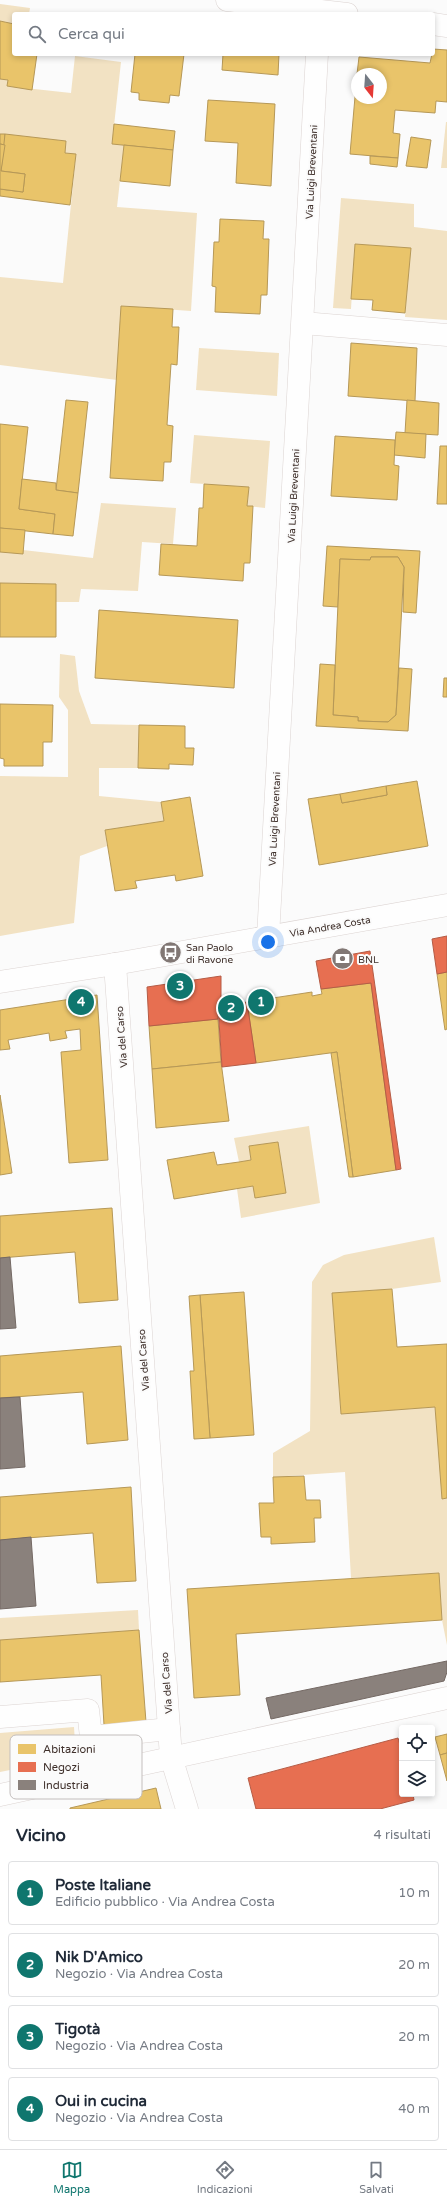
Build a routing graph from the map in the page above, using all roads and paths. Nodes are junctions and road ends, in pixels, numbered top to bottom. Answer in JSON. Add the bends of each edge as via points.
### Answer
{"nodes":[{"id":1,"x":227,"y":0,"type":"edge"},
{"id":2,"x":319,"y":8,"type":"edge"},
{"id":3,"x":338,"y":12,"type":"edge"},
{"id":4,"x":435,"y":24,"type":"edge"},
{"id":5,"x":447,"y":26,"type":"edge"},
{"id":6,"x":316,"y":56,"type":"edge"},
{"id":7,"x":303,"y":323,"type":"junction"},
{"id":8,"x":447,"y":335,"type":"edge"},
{"id":9,"x":447,"y":905,"type":"edge"},
{"id":10,"x":268,"y":937,"type":"junction"},
{"id":11,"x":115,"y":964,"type":"junction"},
{"id":12,"x":0,"y":982,"type":"edge"},
{"id":13,"x":447,"y":1698,"type":"edge"},
{"id":14,"x":0,"y":1716,"type":"edge"},
{"id":15,"x":169,"y":1729,"type":"junction"},
{"id":16,"x":91,"y":1735,"type":"edge"},
{"id":17,"x":110,"y":1735,"type":"edge"},
{"id":18,"x":171,"y":1757,"type":"junction"},
{"id":19,"x":142,"y":1764,"type":"edge"},
{"id":20,"x":10,"y":1794,"type":"edge"},
{"id":21,"x":0,"y":1796,"type":"edge"},
{"id":22,"x":187,"y":1809,"type":"edge"}],
"edges":[{"from":1,"to":2,"type":"street"},
{"from":2,"to":3,"type":"street"},
{"from":4,"to":5,"type":"street"},
{"from":6,"to":7,"type":"street","name":"Via Luigi Breventani"},
{"from":7,"to":8,"type":"street"},
{"from":7,"to":10,"type":"street","name":"Via Luigi Breventani"},
{"from":9,"to":10,"type":"street","name":"Via Andrea Costa"},
{"from":10,"to":11,"type":"street","name":"Via Andrea Costa"},
{"from":11,"to":12,"type":"street","name":"Via Andrea Costa"},
{"from":11,"to":15,"type":"street","name":"Via del Carso"},
{"from":13,"to":18,"type":"street","via":[[289,1734]]},
{"from":14,"to":16,"type":"street","via":[[88,1710]]},
{"from":15,"to":17,"type":"street"},
{"from":15,"to":18,"type":"street","name":"Via del Carso"},
{"from":18,"to":19,"type":"street"},
{"from":18,"to":22,"type":"street","name":"Via del Carso"},
{"from":20,"to":21,"type":"street"}]}
